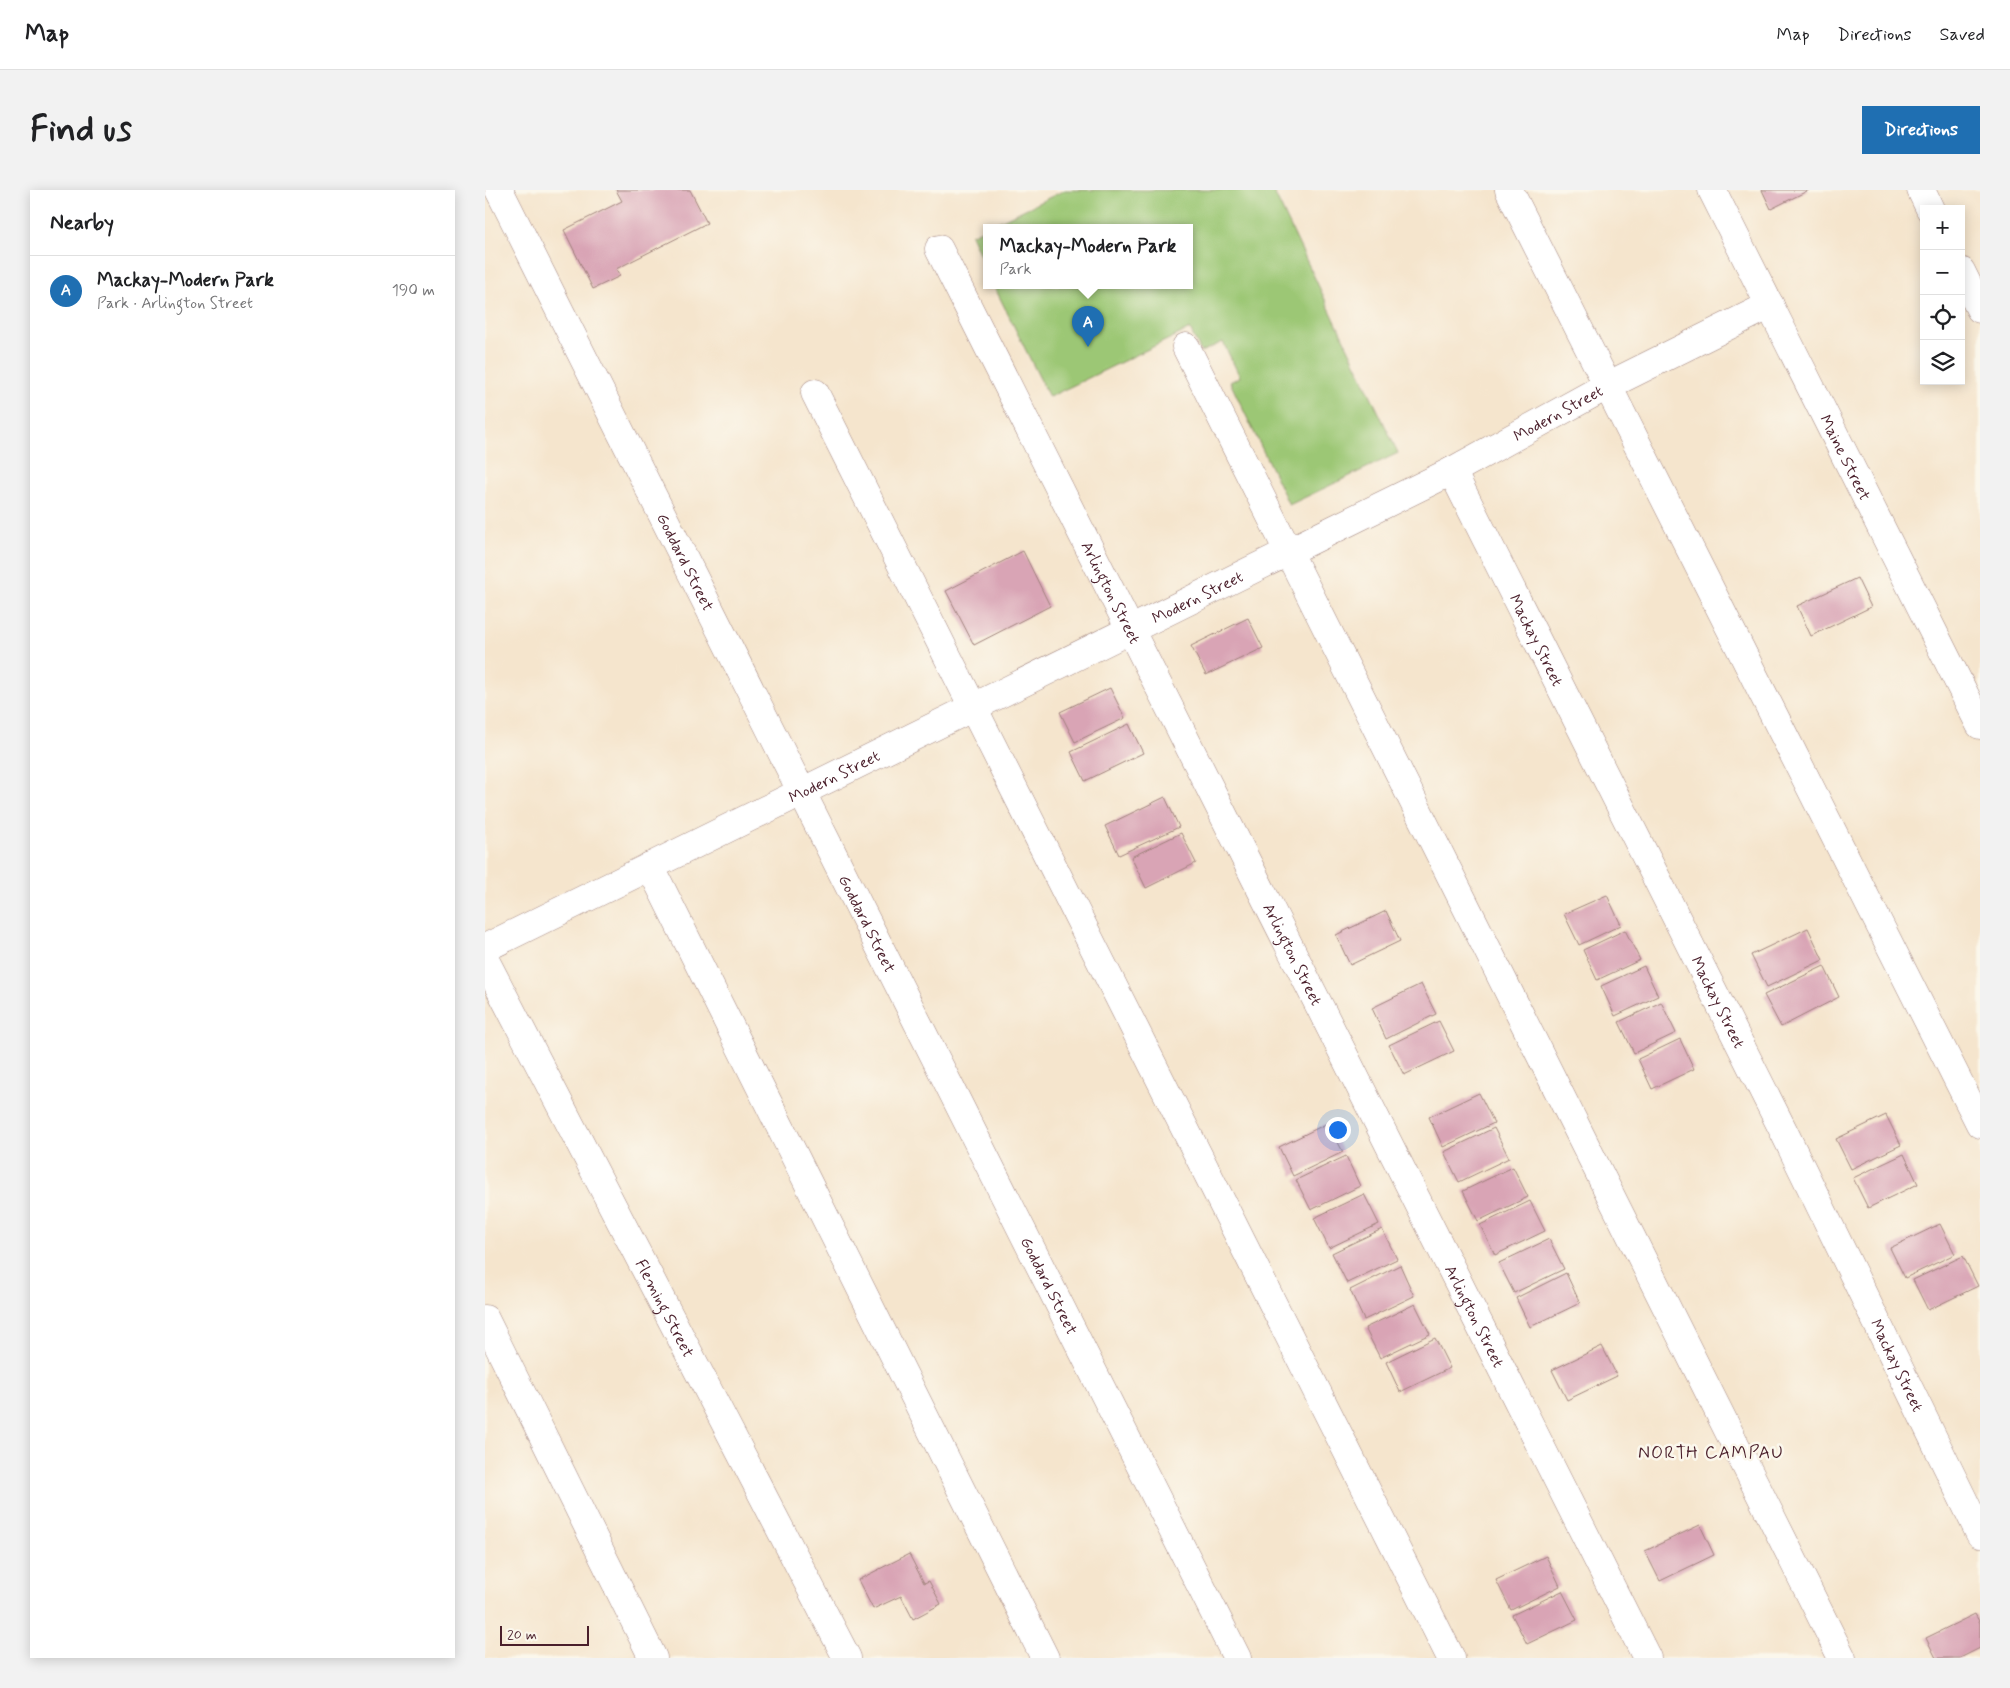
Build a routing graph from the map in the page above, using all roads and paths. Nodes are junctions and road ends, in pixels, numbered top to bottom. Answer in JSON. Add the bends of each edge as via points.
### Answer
{"nodes":[{"id":1,"x":499,"y":190,"type":"edge"},
{"id":2,"x":1509,"y":190,"type":"edge"},
{"id":3,"x":1712,"y":190,"type":"edge"},
{"id":4,"x":1921,"y":190,"type":"edge"},
{"id":5,"x":1928,"y":205,"type":"edge"},
{"id":6,"x":939,"y":249,"type":"dead end"},
{"id":7,"x":1965,"y":279,"type":"edge"},
{"id":8,"x":1769,"y":305,"type":"junction"},
{"id":9,"x":1980,"y":309,"type":"edge"},
{"id":10,"x":1186,"y":347,"type":"dead end"},
{"id":11,"x":1608,"y":386,"type":"junction"},
{"id":12,"x":815,"y":393,"type":"dead end"},
{"id":13,"x":1452,"y":471,"type":"junction"},
{"id":14,"x":1289,"y":552,"type":"junction"},
{"id":15,"x":1132,"y":630,"type":"junction"},
{"id":16,"x":973,"y":708,"type":"junction"},
{"id":17,"x":1980,"y":725,"type":"edge"},
{"id":18,"x":801,"y":791,"type":"junction"},
{"id":19,"x":650,"y":866,"type":"junction"},
{"id":20,"x":485,"y":948,"type":"edge"},
{"id":21,"x":485,"y":960,"type":"edge"},
{"id":22,"x":1980,"y":1124,"type":"edge"},
{"id":23,"x":485,"y":1320,"type":"edge"},
{"id":24,"x":1980,"y":1534,"type":"edge"},
{"id":25,"x":653,"y":1658,"type":"edge"},
{"id":26,"x":847,"y":1658,"type":"edge"},
{"id":27,"x":1045,"y":1658,"type":"edge"},
{"id":28,"x":1237,"y":1658,"type":"edge"},
{"id":29,"x":1451,"y":1658,"type":"edge"},
{"id":30,"x":1647,"y":1658,"type":"edge"},
{"id":31,"x":1841,"y":1658,"type":"edge"}],
"edges":[{"from":1,"to":18,"type":"street","name":"Goddard Street"},
{"from":2,"to":11,"type":"street"},
{"from":3,"to":8,"type":"street","name":"Maine Street"},
{"from":4,"to":5,"type":"street"},
{"from":6,"to":15,"type":"street","name":"Arlington Street"},
{"from":7,"to":9,"type":"street"},
{"from":8,"to":11,"type":"street","name":"Modern Street"},
{"from":8,"to":17,"type":"street","name":"Maine Street"},
{"from":10,"to":14,"type":"street"},
{"from":11,"to":13,"type":"street","name":"Modern Street"},
{"from":11,"to":22,"type":"street"},
{"from":12,"to":16,"type":"street"},
{"from":13,"to":14,"type":"street","name":"Modern Street"},
{"from":13,"to":24,"type":"street","name":"Mackay Street","via":[[1783,1130]]},
{"from":14,"to":15,"type":"street","name":"Modern Street"},
{"from":14,"to":31,"type":"street"},
{"from":15,"to":16,"type":"street","name":"Modern Street"},
{"from":15,"to":30,"type":"street","name":"Arlington Street"},
{"from":16,"to":18,"type":"street","name":"Modern Street"},
{"from":16,"to":29,"type":"street"},
{"from":18,"to":19,"type":"street","name":"Modern Street"},
{"from":18,"to":28,"type":"street","name":"Goddard Street"},
{"from":19,"to":20,"type":"street","name":"Modern Street"},
{"from":19,"to":27,"type":"street"},
{"from":21,"to":26,"type":"street","name":"Fleming Street"},
{"from":23,"to":25,"type":"street"}]}
